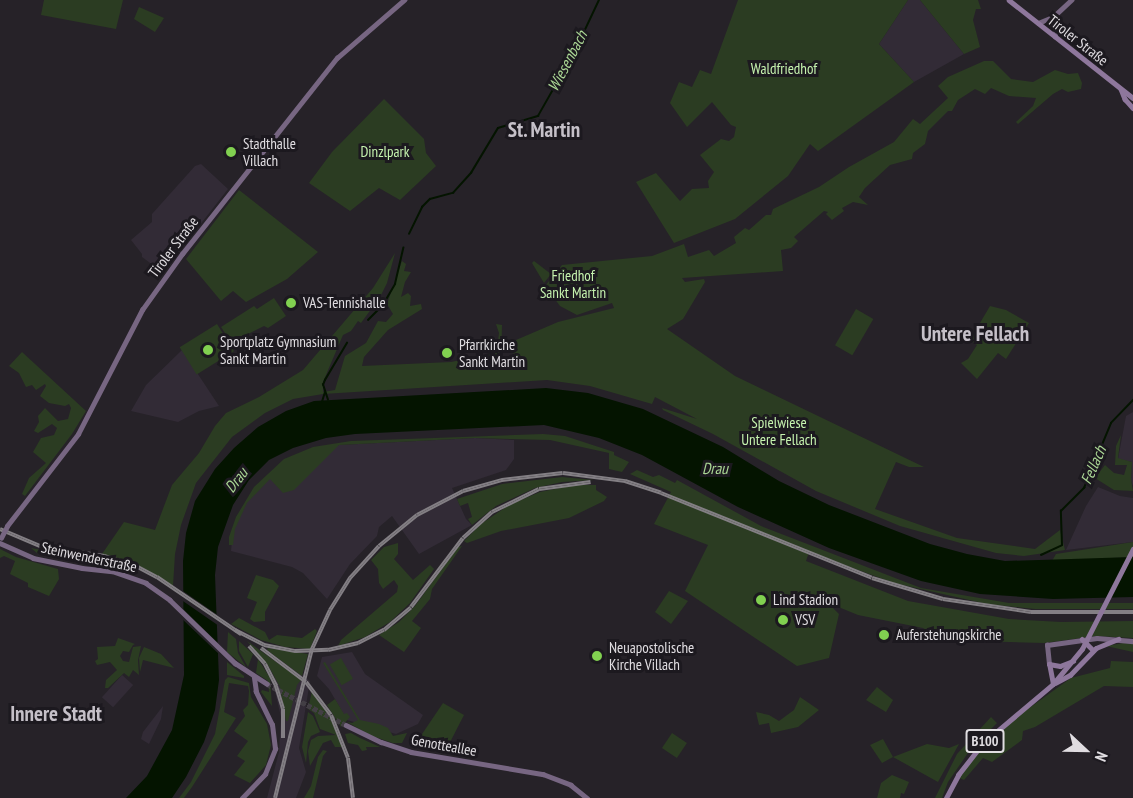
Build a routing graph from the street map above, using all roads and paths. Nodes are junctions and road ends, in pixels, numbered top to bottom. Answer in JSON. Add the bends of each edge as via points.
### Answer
{"nodes":[{"id":1,"x":404,"y":0,"type":"edge"},
{"id":2,"x":1009,"y":0,"type":"edge"},
{"id":3,"x":1071,"y":0,"type":"edge"},
{"id":4,"x":1056,"y":15,"type":"junction"},
{"id":5,"x":1038,"y":23,"type":"junction"},
{"id":6,"x":1055,"y":37,"type":"junction"},
{"id":7,"x":1121,"y":89,"type":"junction"},
{"id":8,"x":1133,"y":99,"type":"edge"},
{"id":9,"x":1133,"y":108,"type":"edge"},
{"id":10,"x":0,"y":540,"type":"edge"},
{"id":11,"x":1133,"y":549,"type":"edge"},
{"id":12,"x":1082,"y":639,"type":"junction"},
{"id":13,"x":1118,"y":639,"type":"junction"},
{"id":14,"x":1133,"y":641,"type":"edge"},
{"id":15,"x":1093,"y":650,"type":"junction"},
{"id":16,"x":1073,"y":662,"type":"junction"},
{"id":17,"x":1049,"y":664,"type":"junction"},
{"id":18,"x":254,"y":676,"type":"junction"},
{"id":19,"x":267,"y":684,"type":"tunnel mouth"},
{"id":20,"x":1053,"y":684,"type":"junction"},
{"id":21,"x":346,"y":725,"type":"tunnel mouth"},
{"id":22,"x":242,"y":798,"type":"edge"},
{"id":23,"x":587,"y":798,"type":"edge"},
{"id":24,"x":946,"y":798,"type":"edge"}],
"edges":[{"from":1,"to":10,"type":"main road","name":"Tiroler Straße","bridge":true,"via":[[337,58],[172,267],[142,310],[73,442]]},
{"from":2,"to":5,"type":"main road","name":"Tiroler Straße"},
{"from":3,"to":4,"type":"main road"},
{"from":4,"to":5,"type":"main road"},
{"from":4,"to":6,"type":"main road"},
{"from":5,"to":6,"type":"main road","name":"Tiroler Straße"},
{"from":6,"to":7,"type":"main road","name":"Tiroler Straße"},
{"from":7,"to":8,"type":"main road","name":"Tiroler Straße"},
{"from":7,"to":9,"type":"main road"},
{"from":10,"to":18,"type":"main road","name":"Steinwenderstraße","via":[[33,558],[127,575],[146,583]]},
{"from":11,"to":16,"type":"main road","number":"B100","bridge":true},
{"from":12,"to":13,"type":"main road"},
{"from":12,"to":15,"type":"main road"},
{"from":12,"to":17,"type":"main road","via":[[1047,645]]},
{"from":13,"to":14,"type":"main road"},
{"from":13,"to":15,"type":"main road"},
{"from":15,"to":20,"type":"main road","via":[[1073,671]]},
{"from":16,"to":17,"type":"main road"},
{"from":16,"to":20,"type":"main road","number":"B100"},
{"from":17,"to":20,"type":"main road"},
{"from":18,"to":19,"type":"main road"},
{"from":18,"to":22,"type":"main road","via":[[256,692],[272,725],[275,749],[265,774]]},
{"from":20,"to":24,"type":"main road","number":"B100","via":[[981,744]]},
{"from":21,"to":23,"type":"main road","name":"Genotteallee","via":[[411,752],[543,774],[571,785]]}]}
